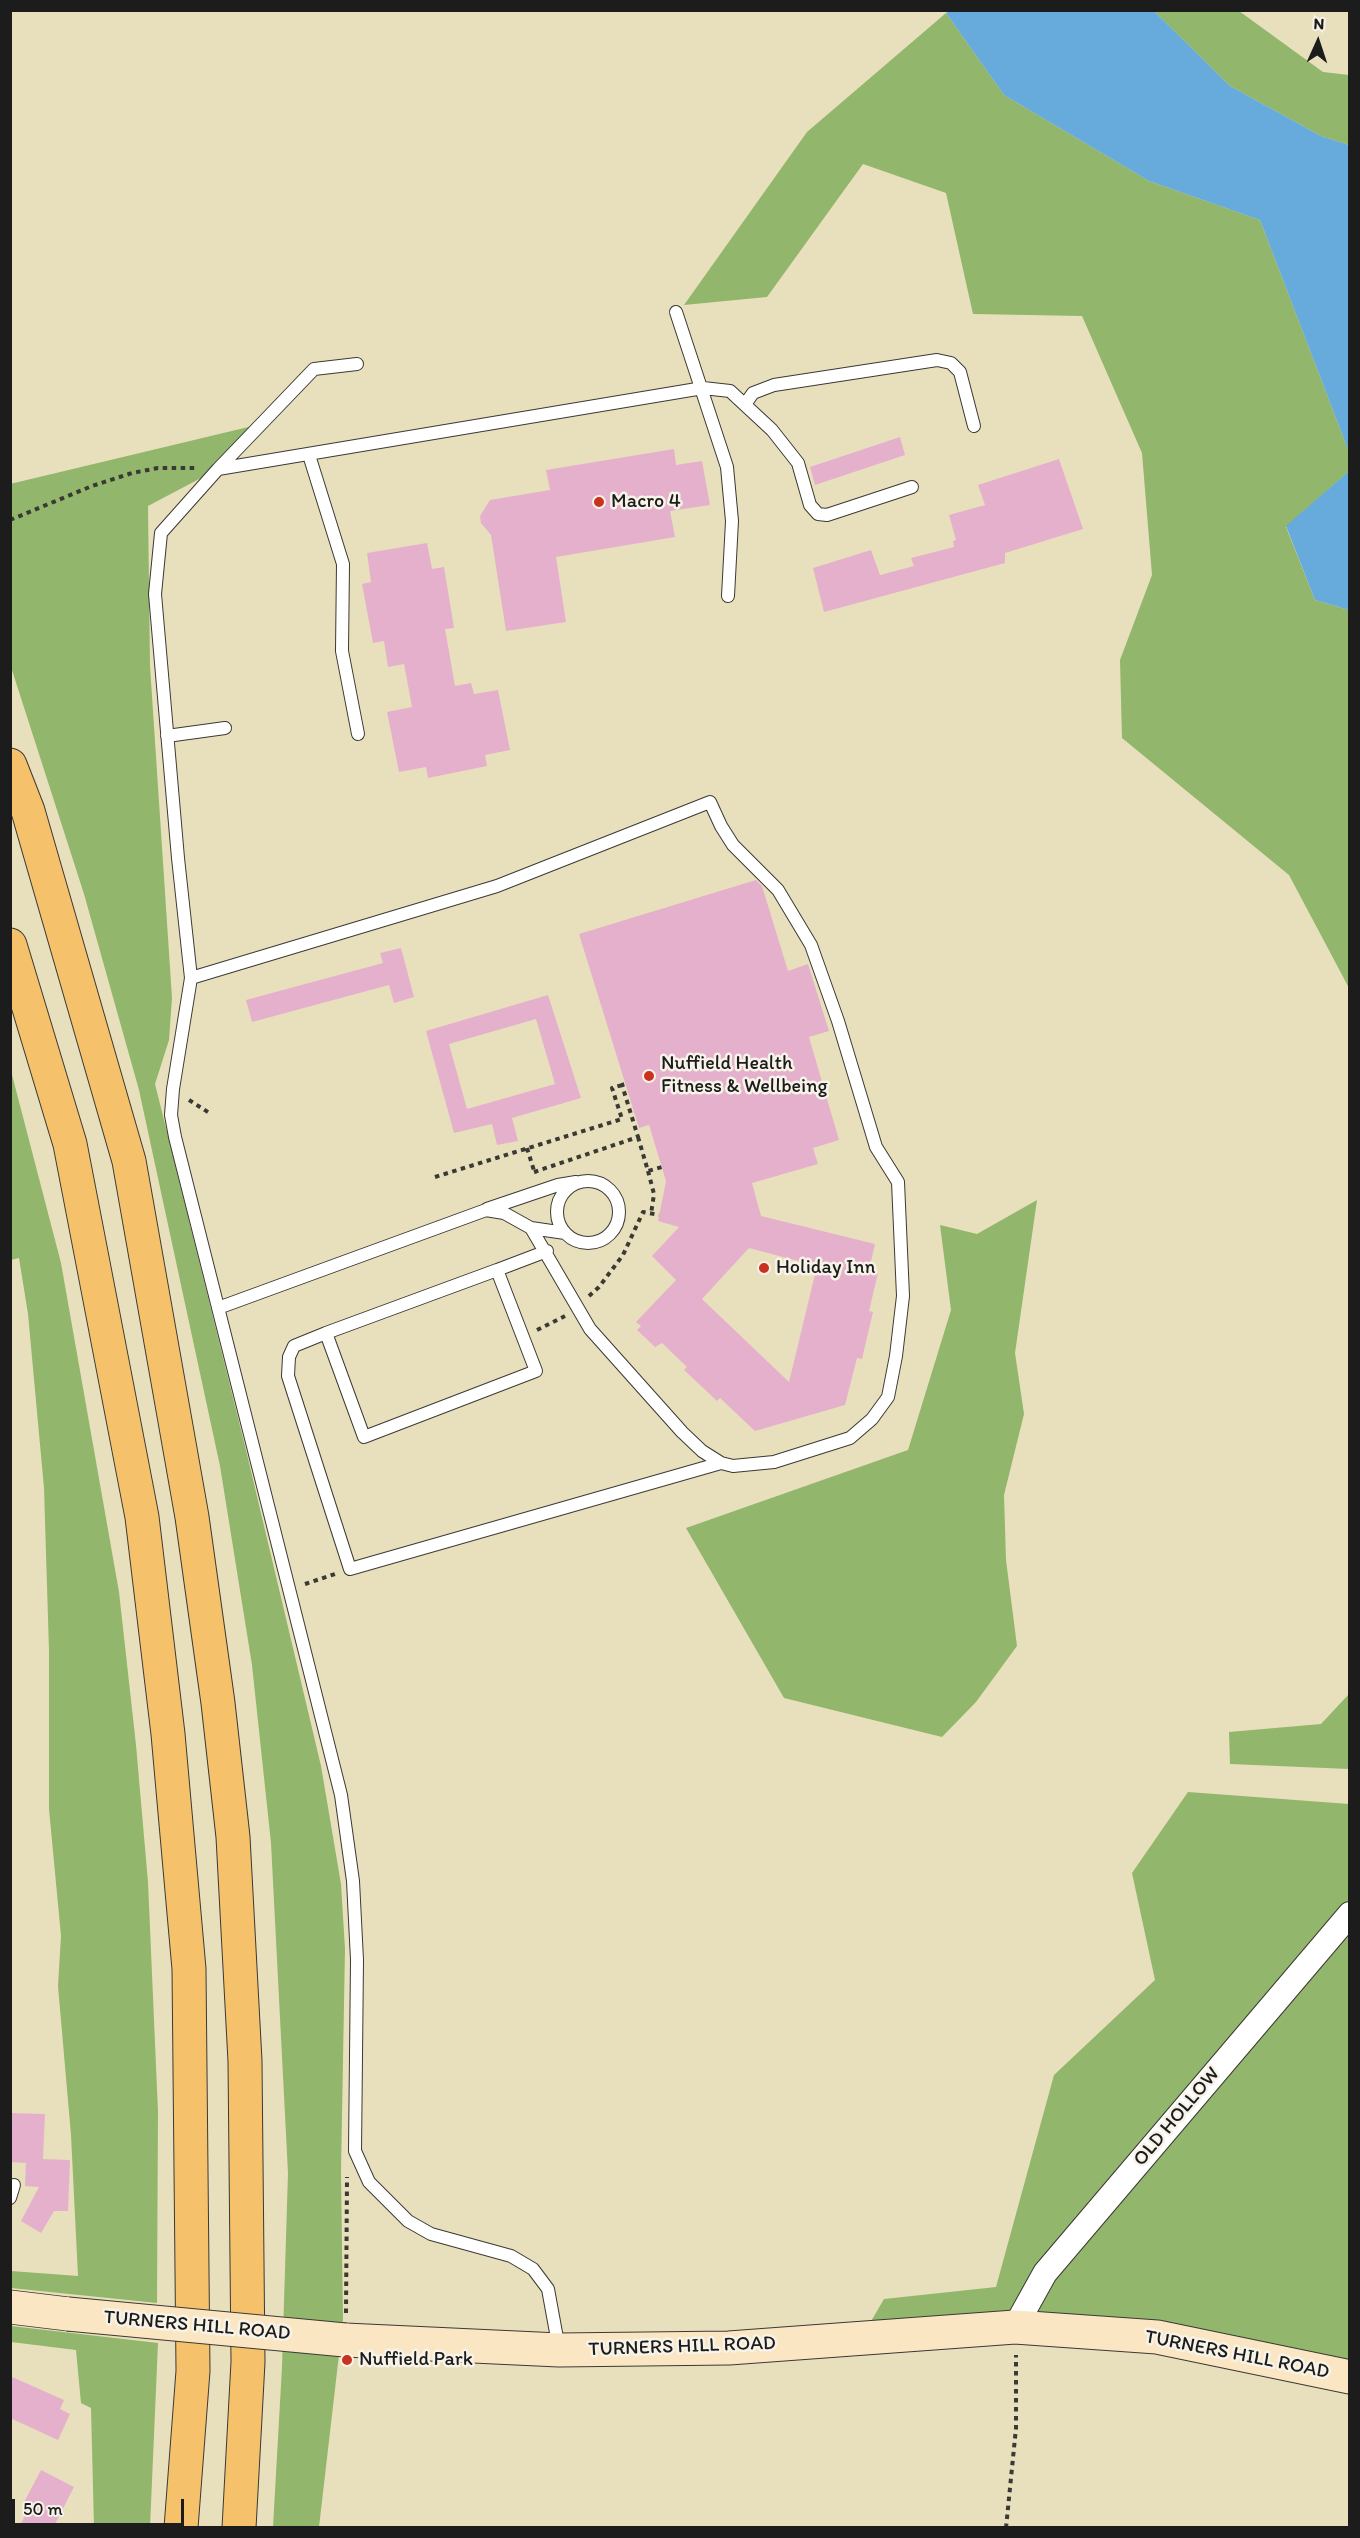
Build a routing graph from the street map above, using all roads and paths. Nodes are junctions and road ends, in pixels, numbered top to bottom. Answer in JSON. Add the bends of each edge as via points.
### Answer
{"nodes":[{"id":1,"x":676,"y":312,"type":"dead end"},
{"id":2,"x":357,"y":364,"type":"dead end"},
{"id":3,"x":703,"y":388,"type":"junction"},
{"id":4,"x":746,"y":403,"type":"junction"},
{"id":5,"x":975,"y":426,"type":"dead end"},
{"id":6,"x":309,"y":455,"type":"junction"},
{"id":7,"x":218,"y":469,"type":"junction"},
{"id":8,"x":912,"y":487,"type":"dead end"},
{"id":9,"x":10,"y":520,"type":"edge"},
{"id":10,"x":728,"y":596,"type":"dead end"},
{"id":11,"x":225,"y":728,"type":"dead end"},
{"id":12,"x":358,"y":734,"type":"dead end"},
{"id":13,"x":167,"y":736,"type":"junction"},
{"id":14,"x":10,"y":765,"type":"edge"},
{"id":15,"x":10,"y":945,"type":"edge"},
{"id":16,"x":191,"y":978,"type":"junction"},
{"id":17,"x":173,"y":1089,"type":"junction"},
{"id":18,"x":211,"y":1114,"type":"dead end"},
{"id":19,"x":638,"y":1137,"type":"junction"},
{"id":20,"x":527,"y":1148,"type":"junction"},
{"id":21,"x":662,"y":1167,"type":"dead end"},
{"id":22,"x":648,"y":1171,"type":"junction"},
{"id":23,"x":534,"y":1172,"type":"junction"},
{"id":24,"x":435,"y":1177,"type":"dead end"},
{"id":25,"x":579,"y":1181,"type":"junction"},
{"id":26,"x":540,"y":1191,"type":"junction"},
{"id":27,"x":486,"y":1210,"type":"junction"},
{"id":28,"x":651,"y":1214,"type":"junction"},
{"id":29,"x":659,"y":1215,"type":"dead end"},
{"id":30,"x":531,"y":1228,"type":"junction"},
{"id":31,"x":565,"y":1233,"type":"junction"},
{"id":32,"x":547,"y":1251,"type":"junction"},
{"id":33,"x":497,"y":1270,"type":"junction"},
{"id":34,"x":578,"y":1306,"type":"junction"},
{"id":35,"x":218,"y":1308,"type":"junction"},
{"id":36,"x":326,"y":1333,"type":"junction"},
{"id":37,"x":522,"y":1336,"type":"junction"},
{"id":38,"x":721,"y":1464,"type":"junction"},
{"id":39,"x":350,"y":1569,"type":"junction"},
{"id":40,"x":290,"y":1589,"type":"junction"},
{"id":41,"x":1350,"y":1914,"type":"edge"},
{"id":42,"x":355,"y":2151,"type":"junction"},
{"id":43,"x":14,"y":2185,"type":"dead end"},
{"id":44,"x":10,"y":2198,"type":"edge"},
{"id":45,"x":10,"y":2307,"type":"edge"},
{"id":46,"x":1015,"y":2327,"type":"junction"},
{"id":47,"x":345,"y":2340,"type":"junction"},
{"id":48,"x":559,"y":2350,"type":"junction"},
{"id":49,"x":1350,"y":2377,"type":"edge"},
{"id":50,"x":181,"y":2528,"type":"edge"},
{"id":51,"x":239,"y":2528,"type":"edge"},
{"id":52,"x":1006,"y":2528,"type":"edge"}],
"edges":[{"from":1,"to":3,"type":"lane"},
{"from":2,"to":7,"type":"lane","via":[[314,369]]},
{"from":3,"to":4,"type":"lane","via":[[730,391]]},
{"from":3,"to":6,"type":"lane"},
{"from":3,"to":10,"type":"lane","via":[[728,467],[732,521]]},
{"from":4,"to":5,"type":"lane","via":[[753,393],[774,385],[938,360],[951,363],[960,372]]},
{"from":4,"to":8,"type":"lane","via":[[798,463],[810,505],[818,514],[827,515]]},
{"from":6,"to":7,"type":"lane"},
{"from":6,"to":12,"type":"lane","via":[[343,564],[342,651]]},
{"from":7,"to":9,"type":"path","via":[[132,473]]},
{"from":7,"to":13,"type":"lane","via":[[161,533],[155,594]]},
{"from":11,"to":13,"type":"lane"},
{"from":13,"to":16,"type":"lane"},
{"from":14,"to":51,"type":"highway","via":[[27,811],[129,1161],[192,1517],[218,1703],[233,1837],[245,2061],[248,2362]]},
{"from":15,"to":50,"type":"highway","via":[[70,1144],[142,1517],[168,1734],[189,1969],[193,2371]]},
{"from":16,"to":17,"type":"lane"},
{"from":16,"to":38,"type":"lane","via":[[496,886],[710,802],[733,845],[778,890],[811,945],[876,1147],[898,1182],[903,1296],[888,1397],[872,1419],[850,1438],[821,1449],[774,1462]]},
{"from":17,"to":18,"type":"path"},
{"from":17,"to":35,"type":"lane","via":[[171,1115],[175,1137]]},
{"from":19,"to":20,"type":"path","via":[[623,1084],[612,1088],[622,1119]]},
{"from":19,"to":22,"type":"path"},
{"from":19,"to":23,"type":"path"},
{"from":20,"to":23,"type":"path"},
{"from":20,"to":24,"type":"path"},
{"from":21,"to":22,"type":"path"},
{"from":22,"to":28,"type":"path","via":[[654,1194]]},
{"from":23,"to":26,"type":"path"},
{"from":25,"to":26,"type":"lane"},
{"from":25,"to":31,"type":"lane","via":[[569,1186],[557,1204],[559,1224]]},
{"from":25,"to":31,"type":"lane","via":[[600,1182],[609,1188],[620,1215],[617,1225],[603,1240],[583,1243]]},
{"from":26,"to":27,"type":"lane"},
{"from":27,"to":30,"type":"lane","via":[[504,1213]]},
{"from":27,"to":35,"type":"lane"},
{"from":28,"to":29,"type":"path"},
{"from":28,"to":34,"type":"path","via":[[643,1212],[623,1255],[599,1287]]},
{"from":30,"to":31,"type":"lane"},
{"from":30,"to":32,"type":"lane"},
{"from":32,"to":33,"type":"lane"},
{"from":32,"to":34,"type":"lane"},
{"from":33,"to":36,"type":"lane"},
{"from":33,"to":37,"type":"lane"},
{"from":34,"to":37,"type":"path","via":[[550,1325]]},
{"from":34,"to":38,"type":"lane","via":[[590,1329],[682,1432]]},
{"from":35,"to":40,"type":"lane"},
{"from":36,"to":37,"type":"lane","via":[[364,1437],[536,1371]]},
{"from":36,"to":39,"type":"lane","via":[[294,1346],[288,1376]]},
{"from":38,"to":39,"type":"lane"},
{"from":39,"to":40,"type":"path"},
{"from":40,"to":42,"type":"lane","via":[[341,1795],[354,1881]]},
{"from":41,"to":46,"type":"street","name":"OLD HOLLOW","via":[[1045,2273]]},
{"from":42,"to":47,"type":"path","via":[[347,2170]]},
{"from":42,"to":48,"type":"lane","via":[[369,2182],[408,2222],[431,2234],[511,2256],[533,2269],[548,2289]]},
{"from":43,"to":44,"type":"lane"},
{"from":45,"to":47,"type":"street","name":"TURNERS HILL ROAD","bridge":true},
{"from":46,"to":48,"type":"street","name":"TURNERS HILL ROAD","via":[[729,2348]]},
{"from":46,"to":49,"type":"street","name":"TURNERS HILL ROAD","via":[[1157,2337]]},
{"from":46,"to":52,"type":"path","via":[[1016,2428]]},
{"from":47,"to":48,"type":"street","name":"TURNERS HILL ROAD"}]}
